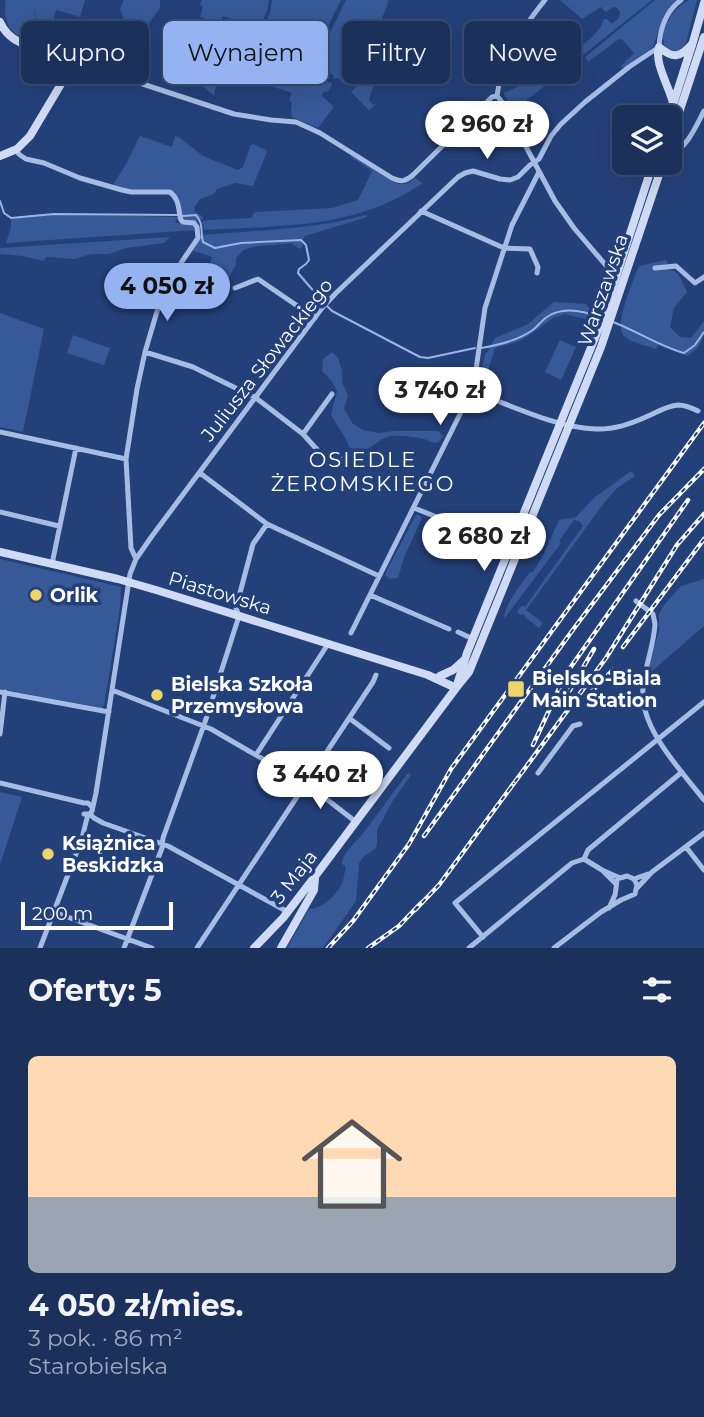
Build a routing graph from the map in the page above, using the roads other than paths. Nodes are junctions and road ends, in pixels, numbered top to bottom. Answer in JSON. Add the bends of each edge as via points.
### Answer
{"nodes":[{"id":1,"x":545,"y":0,"type":"edge"},
{"id":2,"x":681,"y":0,"type":"edge"},
{"id":3,"x":704,"y":3,"type":"edge"},
{"id":4,"x":1,"y":27,"type":"edge"},
{"id":5,"x":704,"y":37,"type":"edge"},
{"id":6,"x":694,"y":42,"type":"junction"},
{"id":7,"x":21,"y":43,"type":"edge"},
{"id":8,"x":659,"y":47,"type":"junction"},
{"id":9,"x":61,"y":84,"type":"edge"},
{"id":10,"x":145,"y":84,"type":"edge"},
{"id":11,"x":497,"y":96,"type":"junction"},
{"id":12,"x":673,"y":103,"type":"joint"},
{"id":13,"x":682,"y":105,"type":"edge"},
{"id":14,"x":704,"y":111,"type":"edge"},
{"id":15,"x":682,"y":141,"type":"edge"},
{"id":16,"x":687,"y":143,"type":"junction"},
{"id":17,"x":682,"y":148,"type":"edge"},
{"id":18,"x":15,"y":150,"type":"junction"},
{"id":19,"x":0,"y":156,"type":"edge"},
{"id":20,"x":534,"y":163,"type":"junction"},
{"id":21,"x":539,"y":172,"type":"junction"},
{"id":22,"x":650,"y":175,"type":"edge"},
{"id":23,"x":658,"y":175,"type":"edge"},
{"id":24,"x":421,"y":211,"type":"junction"},
{"id":25,"x":504,"y":248,"type":"junction"},
{"id":26,"x":655,"y":268,"type":"dead end"},
{"id":27,"x":537,"y":273,"type":"dead end"},
{"id":28,"x":621,"y":275,"type":"junction"},
{"id":29,"x":704,"y":277,"type":"edge"},
{"id":30,"x":235,"y":288,"type":"dead end"},
{"id":31,"x":315,"y":318,"type":"junction"},
{"id":32,"x":145,"y":352,"type":"junction"},
{"id":33,"x":332,"y":394,"type":"dead end"},
{"id":34,"x":474,"y":394,"type":"junction"},
{"id":35,"x":256,"y":398,"type":"junction"},
{"id":36,"x":698,"y":411,"type":"dead end"},
{"id":37,"x":565,"y":425,"type":"junction"},
{"id":38,"x":0,"y":432,"type":"edge"},
{"id":39,"x":303,"y":434,"type":"junction"},
{"id":40,"x":76,"y":448,"type":"junction"},
{"id":41,"x":355,"y":453,"type":"dead end"},
{"id":42,"x":125,"y":459,"type":"junction"},
{"id":43,"x":200,"y":473,"type":"junction"},
{"id":44,"x":414,"y":508,"type":"junction"},
{"id":45,"x":0,"y":512,"type":"edge"},
{"id":46,"x":267,"y":524,"type":"junction"},
{"id":47,"x":59,"y":526,"type":"junction"},
{"id":48,"x":515,"y":548,"type":"junction"},
{"id":49,"x":0,"y":552,"type":"edge"},
{"id":50,"x":136,"y":559,"type":"junction"},
{"id":51,"x":51,"y":564,"type":"junction"},
{"id":52,"x":379,"y":576,"type":"junction"},
{"id":53,"x":128,"y":582,"type":"junction"},
{"id":54,"x":370,"y":595,"type":"junction"},
{"id":55,"x":636,"y":601,"type":"dead end"},
{"id":56,"x":239,"y":616,"type":"junction"},
{"id":57,"x":449,"y":629,"type":"dead end"},
{"id":58,"x":458,"y":632,"type":"dead end"},
{"id":59,"x":351,"y":633,"type":"dead end"},
{"id":60,"x":473,"y":639,"type":"junction"},
{"id":61,"x":328,"y":644,"type":"junction"},
{"id":62,"x":465,"y":659,"type":"junction"},
{"id":63,"x":376,"y":675,"type":"dead end"},
{"id":64,"x":428,"y":675,"type":"junction"},
{"id":65,"x":440,"y":676,"type":"junction"},
{"id":66,"x":112,"y":687,"type":"junction"},
{"id":67,"x":456,"y":688,"type":"junction"},
{"id":68,"x":3,"y":692,"type":"edge"},
{"id":69,"x":446,"y":701,"type":"junction"},
{"id":70,"x":704,"y":702,"type":"edge"},
{"id":71,"x":109,"y":712,"type":"junction"},
{"id":72,"x":349,"y":718,"type":"junction"},
{"id":73,"x":580,"y":723,"type":"dead end"},
{"id":74,"x":204,"y":725,"type":"junction"},
{"id":75,"x":0,"y":733,"type":"edge"},
{"id":76,"x":657,"y":739,"type":"junction"},
{"id":77,"x":389,"y":748,"type":"dead end"},
{"id":78,"x":256,"y":755,"type":"junction"},
{"id":79,"x":682,"y":772,"type":"junction"},
{"id":80,"x":538,"y":773,"type":"dead end"},
{"id":81,"x":0,"y":783,"type":"edge"},
{"id":82,"x":305,"y":783,"type":"junction"},
{"id":83,"x":704,"y":800,"type":"edge"},
{"id":84,"x":87,"y":809,"type":"junction"},
{"id":85,"x":97,"y":820,"type":"junction"},
{"id":86,"x":356,"y":822,"type":"junction"},
{"id":87,"x":86,"y":825,"type":"junction"},
{"id":88,"x":704,"y":833,"type":"edge"},
{"id":89,"x":162,"y":844,"type":"junction"},
{"id":90,"x":686,"y":847,"type":"junction"},
{"id":91,"x":584,"y":859,"type":"junction"},
{"id":92,"x":704,"y":870,"type":"edge"},
{"id":93,"x":652,"y":872,"type":"junction"},
{"id":94,"x":316,"y":875,"type":"junction"},
{"id":95,"x":634,"y":878,"type":"junction"},
{"id":96,"x":618,"y":881,"type":"junction"},
{"id":97,"x":239,"y":884,"type":"junction"},
{"id":98,"x":638,"y":888,"type":"junction"},
{"id":99,"x":616,"y":891,"type":"junction"},
{"id":100,"x":625,"y":898,"type":"junction"},
{"id":101,"x":609,"y":908,"type":"junction"},
{"id":102,"x":54,"y":912,"type":"junction"},
{"id":103,"x":288,"y":912,"type":"junction"},
{"id":104,"x":483,"y":937,"type":"junction"},
{"id":105,"x":127,"y":939,"type":"junction"},
{"id":106,"x":40,"y":948,"type":"edge"},
{"id":107,"x":124,"y":948,"type":"edge"},
{"id":108,"x":152,"y":948,"type":"edge"},
{"id":109,"x":197,"y":948,"type":"edge"},
{"id":110,"x":254,"y":948,"type":"edge"},
{"id":111,"x":281,"y":948,"type":"edge"},
{"id":112,"x":469,"y":948,"type":"edge"},
{"id":113,"x":554,"y":948,"type":"edge"}],
"edges":[{"from":1,"to":11,"type":"street","via":[[509,55]]},
{"from":2,"to":8,"type":"street","via":[[666,18]]},
{"from":3,"to":6,"type":"main road"},
{"from":4,"to":7,"type":"main road"},
{"from":5,"to":13,"type":"main road"},
{"from":6,"to":8,"type":"main road","via":[[676,55]]},
{"from":6,"to":12,"type":"main road"},
{"from":8,"to":12,"type":"main road","via":[[657,61]]},
{"from":8,"to":20,"type":"street","name":"Juliusza Słowackiego","via":[[561,124]]},
{"from":9,"to":18,"type":"main road","via":[[30,136]]},
{"from":10,"to":11,"type":"street","via":[[234,114],[296,122],[400,181],[413,175]]},
{"from":11,"to":20,"type":"street"},
{"from":14,"to":16,"type":"street"},
{"from":15,"to":16,"type":"street"},
{"from":16,"to":17,"type":"street"},
{"from":18,"to":19,"type":"main road"},
{"from":18,"to":32,"type":"street","via":[[24,158],[122,190],[169,192],[177,199],[181,221],[196,225],[198,238],[163,288]]},
{"from":20,"to":21,"type":"street"},
{"from":20,"to":24,"type":"street","name":"Juliusza Słowackiego","via":[[510,180],[465,173]]},
{"from":21,"to":25,"type":"street"},
{"from":21,"to":28,"type":"street","via":[[574,228],[609,269]]},
{"from":22,"to":28,"type":"main road","name":"Warszawska"},
{"from":23,"to":28,"type":"main road","name":"Warszawska"},
{"from":24,"to":25,"type":"street"},
{"from":24,"to":31,"type":"street","name":"Juliusza Słowackiego"},
{"from":25,"to":27,"type":"street","via":[[530,250]]},
{"from":25,"to":34,"type":"street","via":[[485,308]]},
{"from":26,"to":29,"type":"street","via":[[676,266],[695,283]]},
{"from":28,"to":37,"type":"main road","name":"Warszawska"},
{"from":30,"to":31,"type":"street","via":[[258,279]]},
{"from":31,"to":35,"type":"street","name":"Juliusza Słowackiego"},
{"from":32,"to":35,"type":"street","via":[[193,367]]},
{"from":32,"to":42,"type":"street"},
{"from":33,"to":39,"type":"street"},
{"from":34,"to":37,"type":"street"},
{"from":34,"to":44,"type":"street"},
{"from":35,"to":39,"type":"street"},
{"from":35,"to":43,"type":"street","name":"Juliusza Słowackiego"},
{"from":36,"to":37,"type":"street","via":[[677,405],[609,429]]},
{"from":37,"to":48,"type":"main road","name":"Warszawska"},
{"from":38,"to":40,"type":"street"},
{"from":39,"to":41,"type":"street","via":[[332,465]]},
{"from":40,"to":42,"type":"street"},
{"from":40,"to":47,"type":"street"},
{"from":42,"to":50,"type":"street","via":[[131,548]]},
{"from":43,"to":46,"type":"street"},
{"from":43,"to":50,"type":"street","name":"Juliusza Słowackiego"},
{"from":44,"to":48,"type":"street"},
{"from":44,"to":52,"type":"street"},
{"from":45,"to":47,"type":"street"},
{"from":46,"to":52,"type":"street"},
{"from":46,"to":56,"type":"street","via":[[253,544],[236,608]]},
{"from":47,"to":51,"type":"street"},
{"from":48,"to":60,"type":"main road","name":"Warszawska"},
{"from":48,"to":67,"type":"main road","name":"Warszawska","via":[[469,672]]},
{"from":49,"to":51,"type":"main road","name":"Piastowska"},
{"from":50,"to":53,"type":"street","name":"Juliusza Słowackiego"},
{"from":51,"to":53,"type":"main road","name":"Piastowska"},
{"from":52,"to":54,"type":"street"},
{"from":53,"to":56,"type":"main road","name":"Piastowska"},
{"from":53,"to":66,"type":"street","name":"Juliusza Słowackiego"},
{"from":54,"to":57,"type":"street"},
{"from":54,"to":59,"type":"street"},
{"from":55,"to":76,"type":"street","via":[[655,621],[643,700]]},
{"from":56,"to":61,"type":"main road","name":"Piastowska"},
{"from":56,"to":74,"type":"street"},
{"from":58,"to":60,"type":"street"},
{"from":60,"to":62,"type":"main road","name":"Warszawska"},
{"from":61,"to":64,"type":"main road","name":"Piastowska"},
{"from":61,"to":78,"type":"street"},
{"from":62,"to":65,"type":"main road"},
{"from":62,"to":67,"type":"main road","name":"Warszawska"},
{"from":63,"to":72,"type":"street"},
{"from":64,"to":65,"type":"main road","name":"Piastowska"},
{"from":64,"to":67,"type":"main road","name":"Piastowska"},
{"from":64,"to":69,"type":"main road","via":[[442,688]]},
{"from":65,"to":67,"type":"main road"},
{"from":66,"to":71,"type":"street","name":"Juliusza Słowackiego"},
{"from":66,"to":74,"type":"street"},
{"from":67,"to":69,"type":"main road","name":"3 Maja"},
{"from":68,"to":71,"type":"street"},
{"from":68,"to":75,"type":"street"},
{"from":69,"to":86,"type":"main road","name":"3 Maja"},
{"from":70,"to":76,"type":"street"},
{"from":71,"to":84,"type":"street","name":"Juliusza Słowackiego","via":[[95,796]]},
{"from":72,"to":77,"type":"street"},
{"from":72,"to":82,"type":"street"},
{"from":73,"to":80,"type":"street"},
{"from":74,"to":78,"type":"street"},
{"from":74,"to":89,"type":"street"},
{"from":76,"to":79,"type":"street"},
{"from":76,"to":104,"type":"street","via":[[455,903]]},
{"from":78,"to":82,"type":"street"},
{"from":79,"to":83,"type":"street"},
{"from":79,"to":91,"type":"street","via":[[588,850]]},
{"from":81,"to":84,"type":"street","via":[[70,799]]},
{"from":82,"to":86,"type":"street"},
{"from":82,"to":97,"type":"street"},
{"from":84,"to":85,"type":"street"},
{"from":84,"to":87,"type":"street"},
{"from":85,"to":87,"type":"street"},
{"from":85,"to":89,"type":"street"},
{"from":86,"to":94,"type":"main road","name":"3 Maja"},
{"from":87,"to":102,"type":"street"},
{"from":88,"to":90,"type":"street"},
{"from":89,"to":97,"type":"street"},
{"from":89,"to":105,"type":"street"},
{"from":90,"to":92,"type":"street"},
{"from":90,"to":93,"type":"street"},
{"from":91,"to":96,"type":"street"},
{"from":91,"to":104,"type":"street","via":[[572,863]]},
{"from":93,"to":95,"type":"street"},
{"from":93,"to":98,"type":"street"},
{"from":94,"to":103,"type":"main road","name":"3 Maja"},
{"from":94,"to":111,"type":"main road","via":[[314,890]]},
{"from":95,"to":96,"type":"street"},
{"from":95,"to":98,"type":"street"},
{"from":96,"to":99,"type":"street"},
{"from":97,"to":103,"type":"street"},
{"from":97,"to":109,"type":"street"},
{"from":98,"to":100,"type":"street"},
{"from":99,"to":100,"type":"street"},
{"from":99,"to":101,"type":"street"},
{"from":100,"to":101,"type":"street"},
{"from":101,"to":113,"type":"street"},
{"from":102,"to":105,"type":"street"},
{"from":102,"to":106,"type":"street"},
{"from":103,"to":110,"type":"main road","name":"3 Maja"},
{"from":104,"to":112,"type":"street"},
{"from":105,"to":107,"type":"street"},
{"from":105,"to":108,"type":"street"}]}
